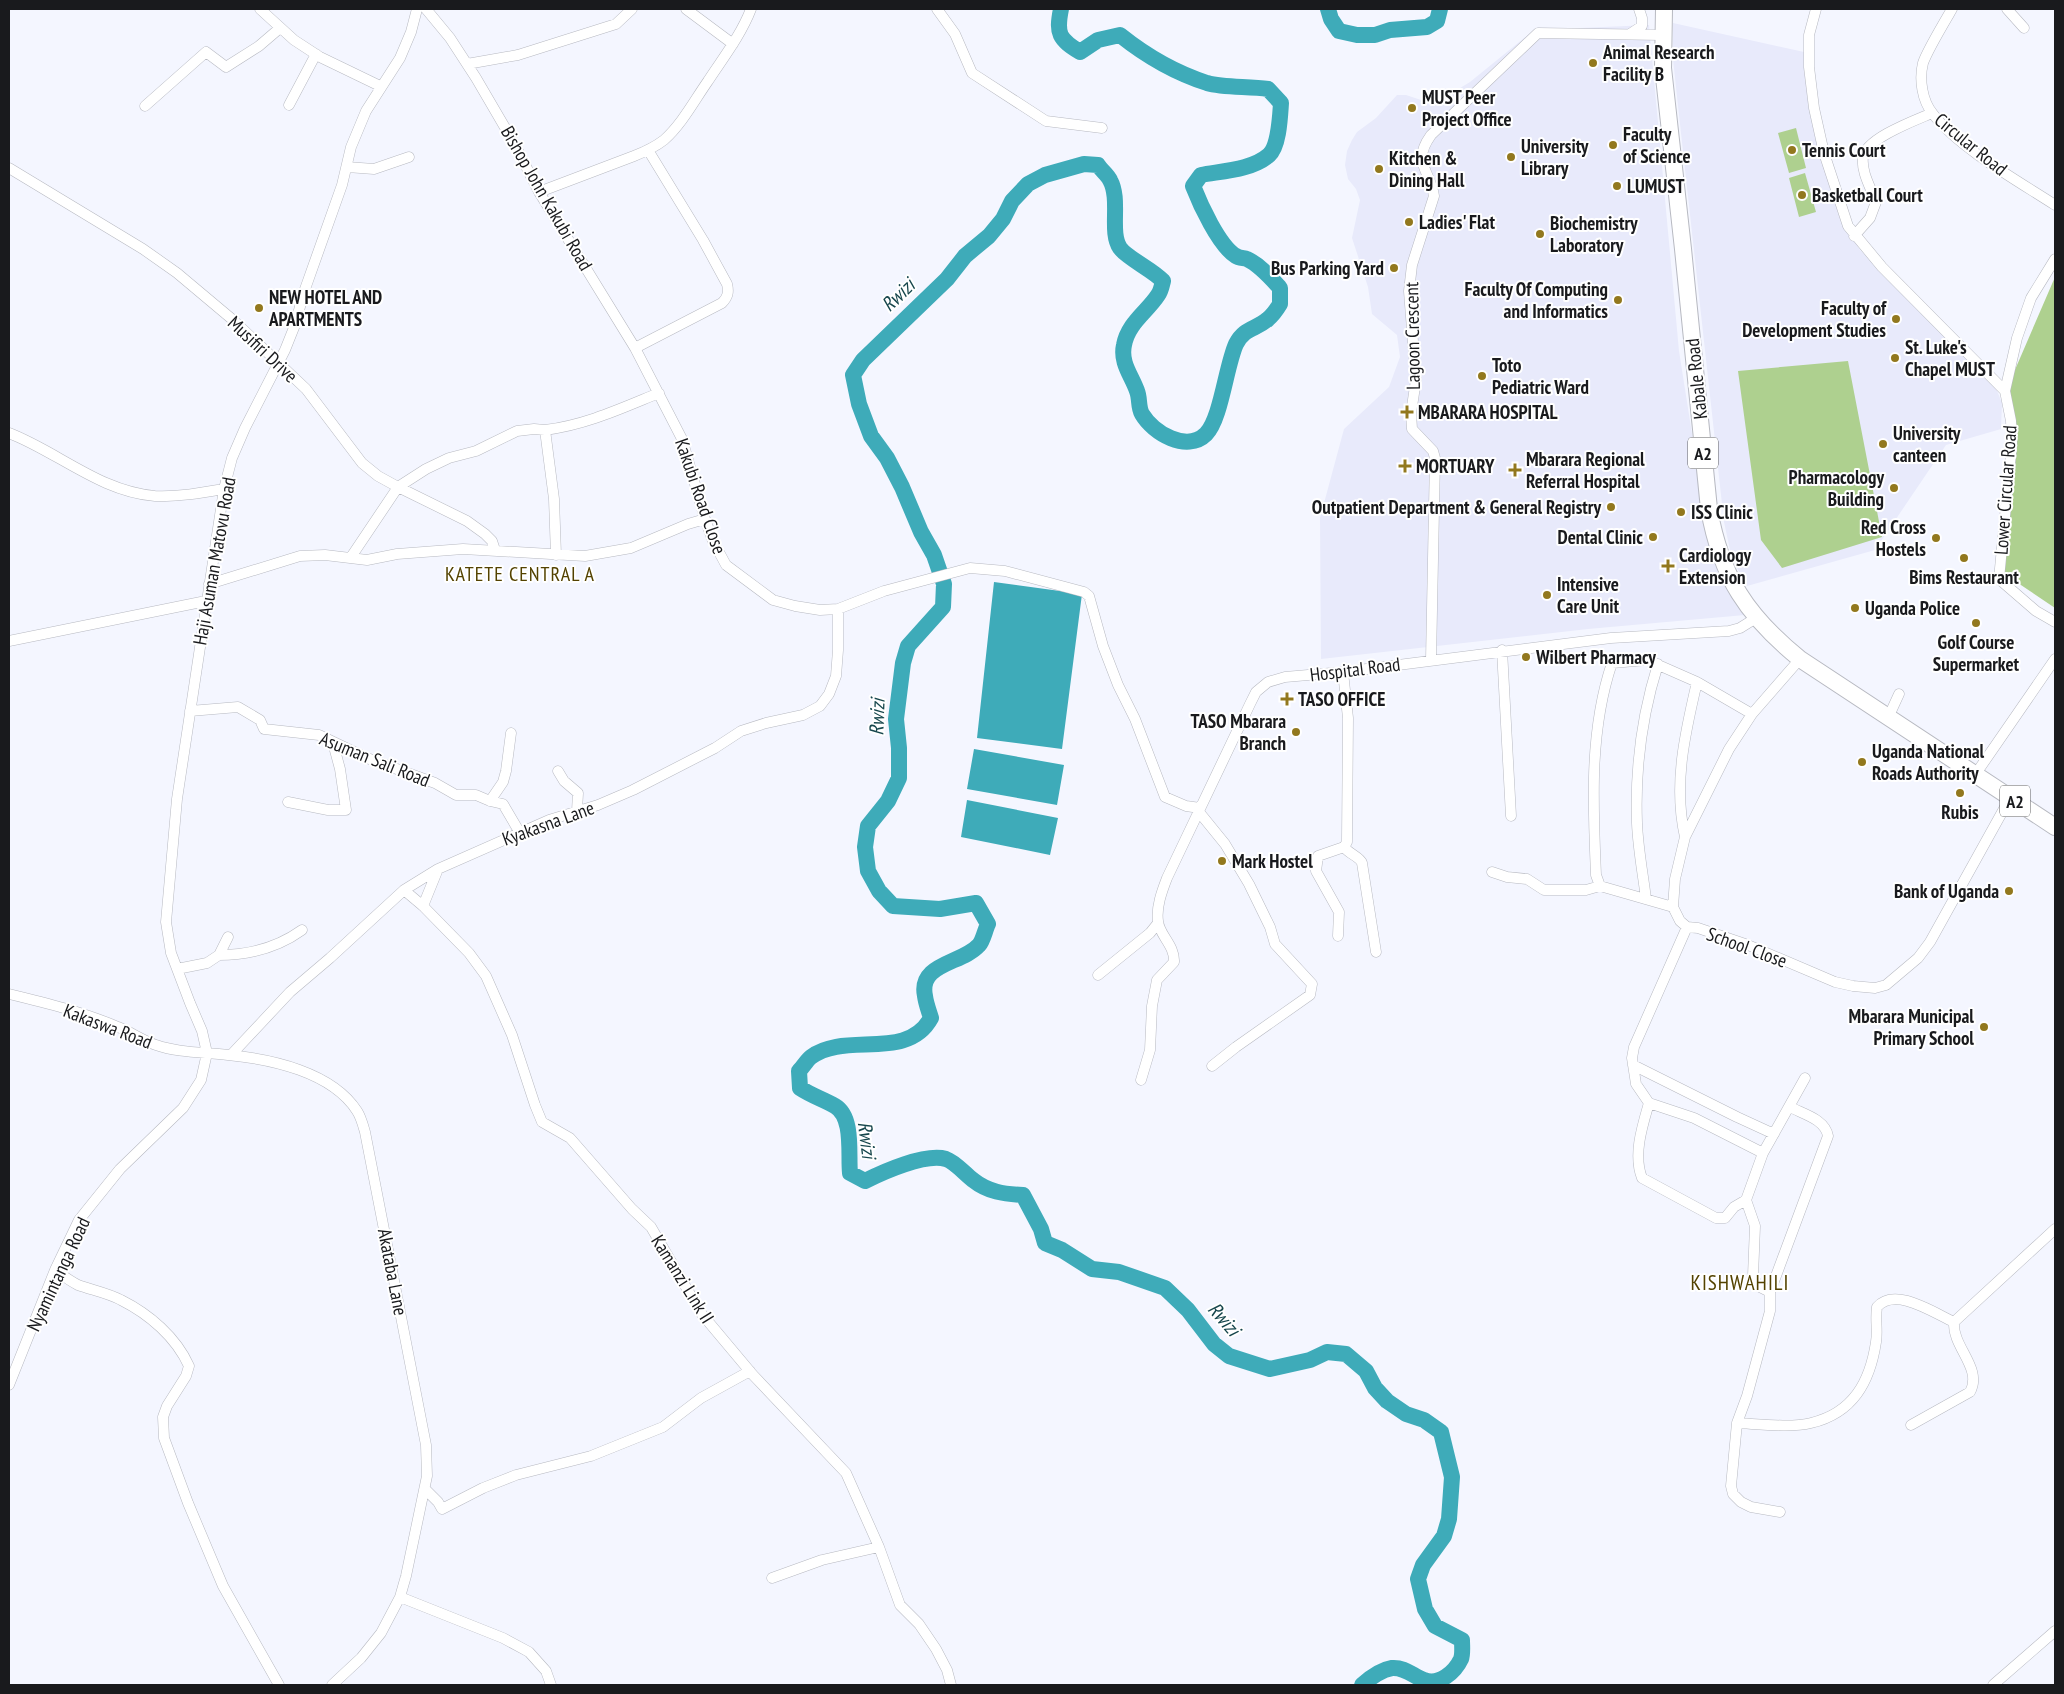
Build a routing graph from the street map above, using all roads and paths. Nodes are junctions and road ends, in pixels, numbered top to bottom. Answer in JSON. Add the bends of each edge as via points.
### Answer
{"nodes":[{"id":1,"x":260,"y":9,"type":"edge"},
{"id":2,"x":417,"y":9,"type":"edge"},
{"id":3,"x":426,"y":9,"type":"edge"},
{"id":4,"x":632,"y":9,"type":"edge"},
{"id":5,"x":686,"y":9,"type":"edge"},
{"id":6,"x":751,"y":9,"type":"edge"},
{"id":7,"x":937,"y":9,"type":"edge"},
{"id":8,"x":1639,"y":9,"type":"edge"},
{"id":9,"x":1664,"y":9,"type":"edge"},
{"id":10,"x":1816,"y":9,"type":"edge"},
{"id":11,"x":1952,"y":9,"type":"edge"},
{"id":12,"x":2007,"y":9,"type":"edge"},
{"id":13,"x":280,"y":28,"type":"junction"},
{"id":14,"x":2024,"y":28,"type":"dead end"},
{"id":15,"x":1630,"y":34,"type":"junction"},
{"id":16,"x":1662,"y":35,"type":"junction"},
{"id":17,"x":732,"y":44,"type":"junction"},
{"id":18,"x":316,"y":54,"type":"junction"},
{"id":19,"x":467,"y":64,"type":"junction"},
{"id":20,"x":380,"y":86,"type":"junction"},
{"id":21,"x":288,"y":105,"type":"dead end"},
{"id":22,"x":145,"y":106,"type":"dead end"},
{"id":23,"x":1932,"y":113,"type":"junction"},
{"id":24,"x":1102,"y":128,"type":"dead end"},
{"id":25,"x":648,"y":150,"type":"junction"},
{"id":26,"x":409,"y":156,"type":"dead end"},
{"id":27,"x":346,"y":167,"type":"junction"},
{"id":28,"x":9,"y":168,"type":"edge"},
{"id":29,"x":539,"y":192,"type":"junction"},
{"id":30,"x":2055,"y":205,"type":"edge"},
{"id":31,"x":1854,"y":236,"type":"junction"},
{"id":32,"x":2055,"y":259,"type":"edge"},
{"id":33,"x":635,"y":348,"type":"junction"},
{"id":34,"x":278,"y":364,"type":"junction"},
{"id":35,"x":2005,"y":391,"type":"junction"},
{"id":36,"x":659,"y":393,"type":"junction"},
{"id":37,"x":545,"y":430,"type":"junction"},
{"id":38,"x":9,"y":434,"type":"edge"},
{"id":39,"x":398,"y":487,"type":"junction"},
{"id":40,"x":224,"y":489,"type":"junction"},
{"id":41,"x":705,"y":519,"type":"junction"},
{"id":42,"x":495,"y":550,"type":"junction"},
{"id":43,"x":556,"y":555,"type":"junction"},
{"id":44,"x":351,"y":557,"type":"junction"},
{"id":45,"x":209,"y":584,"type":"junction"},
{"id":46,"x":206,"y":601,"type":"junction"},
{"id":47,"x":838,"y":609,"type":"junction"},
{"id":48,"x":1756,"y":618,"type":"junction"},
{"id":49,"x":2055,"y":622,"type":"edge"},
{"id":50,"x":9,"y":641,"type":"edge"},
{"id":51,"x":1502,"y":650,"type":"junction"},
{"id":52,"x":1800,"y":659,"type":"junction"},
{"id":53,"x":2055,"y":659,"type":"edge"},
{"id":54,"x":1430,"y":660,"type":"junction"},
{"id":55,"x":1658,"y":664,"type":"junction"},
{"id":56,"x":1342,"y":672,"type":"junction"},
{"id":57,"x":1697,"y":682,"type":"junction"},
{"id":58,"x":1899,"y":694,"type":"dead end"},
{"id":59,"x":190,"y":711,"type":"junction"},
{"id":60,"x":1752,"y":714,"type":"junction"},
{"id":61,"x":1888,"y":718,"type":"junction"},
{"id":62,"x":511,"y":733,"type":"dead end"},
{"id":63,"x":333,"y":743,"type":"junction"},
{"id":64,"x":558,"y":771,"type":"dead end"},
{"id":65,"x":1975,"y":775,"type":"junction"},
{"id":66,"x":2010,"y":798,"type":"junction"},
{"id":67,"x":288,"y":802,"type":"dead end"},
{"id":68,"x":490,"y":802,"type":"junction"},
{"id":69,"x":1200,"y":810,"type":"junction"},
{"id":70,"x":576,"y":811,"type":"junction"},
{"id":71,"x":1511,"y":816,"type":"dead end"},
{"id":72,"x":2055,"y":827,"type":"edge"},
{"id":73,"x":520,"y":833,"type":"junction"},
{"id":74,"x":1685,"y":837,"type":"junction"},
{"id":75,"x":1344,"y":847,"type":"junction"},
{"id":76,"x":438,"y":868,"type":"junction"},
{"id":77,"x":1492,"y":872,"type":"dead end"},
{"id":78,"x":1600,"y":886,"type":"junction"},
{"id":79,"x":404,"y":890,"type":"junction"},
{"id":80,"x":1646,"y":900,"type":"junction"},
{"id":81,"x":423,"y":906,"type":"junction"},
{"id":82,"x":1673,"y":907,"type":"junction"},
{"id":83,"x":1158,"y":922,"type":"junction"},
{"id":84,"x":1687,"y":927,"type":"junction"},
{"id":85,"x":302,"y":930,"type":"dead end"},
{"id":86,"x":1338,"y":936,"type":"dead end"},
{"id":87,"x":228,"y":937,"type":"dead end"},
{"id":88,"x":1376,"y":952,"type":"dead end"},
{"id":89,"x":219,"y":955,"type":"junction"},
{"id":90,"x":177,"y":969,"type":"junction"},
{"id":91,"x":1098,"y":975,"type":"dead end"},
{"id":92,"x":9,"y":994,"type":"edge"},
{"id":93,"x":207,"y":1053,"type":"junction"},
{"id":94,"x":231,"y":1055,"type":"junction"},
{"id":95,"x":1633,"y":1065,"type":"junction"},
{"id":96,"x":1212,"y":1066,"type":"dead end"},
{"id":97,"x":1805,"y":1078,"type":"dead end"},
{"id":98,"x":1141,"y":1080,"type":"dead end"},
{"id":99,"x":1649,"y":1103,"type":"junction"},
{"id":100,"x":1790,"y":1107,"type":"junction"},
{"id":101,"x":1774,"y":1134,"type":"junction"},
{"id":102,"x":1763,"y":1153,"type":"junction"},
{"id":103,"x":1746,"y":1200,"type":"junction"},
{"id":104,"x":2055,"y":1229,"type":"edge"},
{"id":105,"x":55,"y":1270,"type":"junction"},
{"id":106,"x":1770,"y":1292,"type":"junction"},
{"id":107,"x":1954,"y":1322,"type":"junction"},
{"id":108,"x":750,"y":1371,"type":"junction"},
{"id":109,"x":9,"y":1385,"type":"edge"},
{"id":110,"x":1737,"y":1423,"type":"junction"},
{"id":111,"x":1911,"y":1425,"type":"dead end"},
{"id":112,"x":425,"y":1489,"type":"junction"},
{"id":113,"x":1780,"y":1512,"type":"dead end"},
{"id":114,"x":879,"y":1547,"type":"junction"},
{"id":115,"x":772,"y":1578,"type":"dead end"},
{"id":116,"x":400,"y":1597,"type":"junction"},
{"id":117,"x":2055,"y":1630,"type":"edge"},
{"id":118,"x":279,"y":1685,"type":"edge"},
{"id":119,"x":332,"y":1685,"type":"edge"},
{"id":120,"x":550,"y":1685,"type":"edge"},
{"id":121,"x":951,"y":1685,"type":"edge"},
{"id":122,"x":1992,"y":1685,"type":"edge"}],
"edges":[{"from":1,"to":13,"type":"street"},
{"from":2,"to":20,"type":"street","name":"Haji Asuman Matovu Road","via":[[400,58]]},
{"from":3,"to":19,"type":"street","name":"Bishop John Kakubi Road"},
{"from":4,"to":19,"type":"street","via":[[616,24],[518,55]]},
{"from":5,"to":17,"type":"street"},
{"from":6,"to":17,"type":"street"},
{"from":7,"to":24,"type":"street","via":[[955,34],[972,72],[1046,121]]},
{"from":8,"to":15,"type":"street","via":[[1642,26]]},
{"from":9,"to":16,"type":"main road","name":"Kabale Road","number":"A2"},
{"from":10,"to":31,"type":"street","via":[[1809,35],[1814,108],[1832,182]]},
{"from":11,"to":23,"type":"street","name":"Circular Road","via":[[1923,63],[1922,91]]},
{"from":12,"to":14,"type":"street"},
{"from":13,"to":18,"type":"street"},
{"from":13,"to":22,"type":"street","via":[[226,67],[206,52]]},
{"from":15,"to":16,"type":"street","name":"Lagoon Crescent"},
{"from":15,"to":54,"type":"street","name":"Lagoon Crescent","via":[[1538,33],[1431,135],[1422,151],[1422,166],[1434,196],[1412,265],[1409,298],[1416,380],[1412,429],[1433,450],[1435,458]]},
{"from":16,"to":48,"type":"main road","name":"Kabale Road","number":"A2","via":[[1709,509],[1717,548],[1727,573]]},
{"from":17,"to":25,"type":"street","via":[[684,118],[664,140]]},
{"from":18,"to":20,"type":"street"},
{"from":18,"to":21,"type":"street"},
{"from":19,"to":29,"type":"street","name":"Bishop John Kakubi Road"},
{"from":20,"to":27,"type":"street","name":"Haji Asuman Matovu Road","via":[[366,111]]},
{"from":23,"to":30,"type":"street","name":"Circular Road","via":[[1983,158]]},
{"from":23,"to":31,"type":"street","via":[[1879,139],[1863,155],[1864,173],[1876,202],[1870,218]]},
{"from":25,"to":29,"type":"street"},
{"from":25,"to":33,"type":"street","via":[[703,240],[727,284],[728,292],[722,303]]},
{"from":26,"to":27,"type":"street","via":[[374,169]]},
{"from":27,"to":34,"type":"street","name":"Haji Asuman Matovu Road","via":[[295,325]]},
{"from":28,"to":34,"type":"street","name":"Musifiri Drive","via":[[177,273]]},
{"from":29,"to":33,"type":"street","name":"Bishop John Kakubi Road"},
{"from":31,"to":35,"type":"street"},
{"from":32,"to":35,"type":"street","via":[[2031,298],[2017,338]]},
{"from":33,"to":36,"type":"street","name":"Bishop John Kakubi Road"},
{"from":34,"to":39,"type":"street","name":"Musifiri Drive","via":[[306,389],[362,463]]},
{"from":34,"to":40,"type":"street","name":"Haji Asuman Matovu Road","via":[[232,458]]},
{"from":35,"to":49,"type":"street","name":"Lower Circular Road","via":[[2012,443],[2000,579],[2036,611]]},
{"from":36,"to":37,"type":"street","via":[[605,416]]},
{"from":36,"to":41,"type":"street","name":"Kakubi Road Close","via":[[682,439]]},
{"from":37,"to":39,"type":"street","via":[[517,431],[476,451],[449,458]]},
{"from":37,"to":43,"type":"street","via":[[553,491]]},
{"from":38,"to":40,"type":"street","via":[[124,490],[162,496]]},
{"from":39,"to":42,"type":"street","name":"Musifiri Drive","via":[[467,521],[492,541]]},
{"from":39,"to":44,"type":"street"},
{"from":40,"to":45,"type":"street","name":"Haji Asuman Matovu Road"},
{"from":41,"to":43,"type":"street","via":[[631,548],[586,556]]},
{"from":41,"to":47,"type":"street","name":"Kakubi Road Close","via":[[726,565],[754,588],[773,600],[795,606]]},
{"from":42,"to":43,"type":"street"},
{"from":42,"to":44,"type":"street","via":[[463,548],[367,560]]},
{"from":44,"to":45,"type":"street","via":[[300,556]]},
{"from":45,"to":46,"type":"street","name":"Haji Asuman Matovu Road"},
{"from":46,"to":50,"type":"street"},
{"from":46,"to":59,"type":"street","name":"Haji Asuman Matovu Road"},
{"from":47,"to":69,"type":"street","name":"Kakubi Road Close","via":[[884,591],[975,568],[1005,571],[1084,592],[1089,596],[1103,646],[1161,790],[1174,802]]},
{"from":47,"to":70,"type":"street","name":"Kyakasna Lane","via":[[836,676],[820,706],[803,715],[741,731],[633,790]]},
{"from":48,"to":51,"type":"street","name":"Hospital Road","via":[[1729,631],[1611,638]]},
{"from":48,"to":52,"type":"main road","name":"Kabale Road","number":"A2"},
{"from":51,"to":54,"type":"street","name":"Hospital Road"},
{"from":51,"to":71,"type":"street"},
{"from":52,"to":60,"type":"street"},
{"from":52,"to":61,"type":"main road","name":"Kabale Road","number":"A2"},
{"from":53,"to":65,"type":"street"},
{"from":54,"to":56,"type":"street","name":"Hospital Road"},
{"from":55,"to":57,"type":"street"},
{"from":55,"to":78,"type":"street","via":[[1647,660],[1612,663],[1609,674],[1598,722],[1593,791],[1596,875]]},
{"from":55,"to":80,"type":"street","via":[[1648,697],[1639,762],[1637,824]]},
{"from":56,"to":69,"type":"street","name":"Hospital Road","via":[[1285,677],[1268,682],[1256,692]]},
{"from":56,"to":75,"type":"street","via":[[1348,718],[1347,842]]},
{"from":57,"to":60,"type":"street"},
{"from":57,"to":74,"type":"street","via":[[1686,728],[1679,782]]},
{"from":58,"to":61,"type":"street"},
{"from":59,"to":63,"type":"street","name":"Asuman Sali Road","via":[[238,707],[260,720],[264,729],[319,735]]},
{"from":59,"to":90,"type":"street","name":"Haji Asuman Matovu Road","via":[[176,799],[166,922]]},
{"from":60,"to":74,"type":"street","via":[[1729,749]]},
{"from":61,"to":65,"type":"main road","name":"Kabale Road","number":"A2"},
{"from":62,"to":68,"type":"street","via":[[506,771]]},
{"from":63,"to":67,"type":"street","via":[[346,810]]},
{"from":63,"to":68,"type":"street","name":"Asuman Sali Road","via":[[435,783],[456,795],[476,795]]},
{"from":64,"to":70,"type":"street","via":[[578,793]]},
{"from":65,"to":66,"type":"main road","number":"A2"},
{"from":66,"to":72,"type":"main road","number":"A2"},
{"from":66,"to":84,"type":"street","name":"School Close","via":[[1930,942],[1918,958],[1886,985],[1876,988],[1835,982],[1748,945]]},
{"from":68,"to":73,"type":"street","name":"Asuman Sali Road","via":[[503,804]]},
{"from":69,"to":83,"type":"street","name":"Hospital Road","via":[[1167,878],[1159,902]]},
{"from":69,"to":96,"type":"street","via":[[1249,884],[1275,944],[1312,984],[1310,995]]},
{"from":70,"to":73,"type":"street","name":"Kyakasna Lane"},
{"from":73,"to":76,"type":"street","name":"Kyakasna Lane"},
{"from":74,"to":82,"type":"street","via":[[1674,879]]},
{"from":75,"to":86,"type":"street","via":[[1318,856],[1316,866],[1338,912]]},
{"from":75,"to":88,"type":"street","via":[[1362,862]]},
{"from":76,"to":79,"type":"street","name":"Kyakasna Lane"},
{"from":76,"to":81,"type":"street"},
{"from":77,"to":78,"type":"street","via":[[1527,879],[1544,890],[1586,890]]},
{"from":78,"to":80,"type":"street"},
{"from":79,"to":81,"type":"street","name":"Kamanzi Link II"},
{"from":79,"to":94,"type":"street","name":"Kyakasna Lane","via":[[290,992]]},
{"from":80,"to":82,"type":"street"},
{"from":81,"to":108,"type":"street","name":"Kamanzi Link II","via":[[469,953],[486,976],[512,1035],[542,1122],[570,1138],[651,1227],[700,1313]]},
{"from":82,"to":84,"type":"street","name":"School Close"},
{"from":83,"to":91,"type":"street","via":[[1150,933]]},
{"from":83,"to":98,"type":"street","via":[[1170,945],[1174,962],[1157,980],[1150,1050]]},
{"from":84,"to":95,"type":"street","via":[[1634,1047]]},
{"from":85,"to":89,"type":"street","via":[[257,952]]},
{"from":87,"to":89,"type":"street"},
{"from":89,"to":90,"type":"street","via":[[207,963]]},
{"from":90,"to":93,"type":"street","name":"Haji Asuman Matovu Road","via":[[202,1031]]},
{"from":92,"to":93,"type":"street","name":"Kakaswa Road","via":[[62,1007],[119,1027],[154,1045]]},
{"from":93,"to":94,"type":"street","name":"Akataba Lane"},
{"from":93,"to":105,"type":"street","name":"Nyamintanga Road","via":[[200,1080],[183,1108],[120,1169],[79,1220]]},
{"from":94,"to":112,"type":"street","name":"Akataba Lane","via":[[275,1061],[316,1077],[340,1092],[358,1111],[367,1142],[426,1445]]},
{"from":95,"to":99,"type":"street","via":[[1636,1084]]},
{"from":95,"to":101,"type":"street"},
{"from":97,"to":100,"type":"street"},
{"from":99,"to":102,"type":"street","via":[[1694,1118]]},
{"from":99,"to":103,"type":"street","via":[[1638,1152],[1642,1178],[1716,1218],[1725,1218]]},
{"from":100,"to":101,"type":"street"},
{"from":100,"to":106,"type":"street","via":[[1821,1123],[1827,1128],[1828,1136]]},
{"from":101,"to":102,"type":"street"},
{"from":102,"to":103,"type":"street"},
{"from":103,"to":106,"type":"street","via":[[1755,1226],[1752,1276],[1758,1286]]},
{"from":104,"to":107,"type":"street"},
{"from":105,"to":109,"type":"street","name":"Nyamintanga Road"},
{"from":105,"to":118,"type":"street","via":[[75,1284],[120,1299],[147,1316],[169,1335],[184,1355],[189,1366],[163,1417],[164,1438],[223,1586]]},
{"from":106,"to":110,"type":"street","via":[[1770,1312]]},
{"from":107,"to":110,"type":"street","via":[[1901,1298],[1889,1299],[1877,1307],[1877,1341],[1861,1391],[1851,1403],[1810,1423]]},
{"from":107,"to":111,"type":"street","via":[[1955,1339],[1972,1370],[1973,1385],[1970,1392]]},
{"from":108,"to":112,"type":"street","via":[[701,1398],[663,1427],[591,1456],[516,1475],[442,1509]]},
{"from":108,"to":114,"type":"street","name":"Kamanzi Link II","via":[[846,1473]]},
{"from":110,"to":113,"type":"street","via":[[1732,1467],[1733,1494],[1751,1507]]},
{"from":112,"to":116,"type":"street","name":"Akataba Lane"},
{"from":114,"to":115,"type":"street","via":[[822,1560]]},
{"from":114,"to":121,"type":"street","name":"Kamanzi Link II","via":[[900,1605],[919,1624],[936,1650]]},
{"from":116,"to":119,"type":"street","name":"Akataba Lane","via":[[381,1633],[361,1658]]},
{"from":116,"to":120,"type":"street","via":[[503,1638],[529,1652],[546,1671]]},
{"from":117,"to":122,"type":"street"}]}
